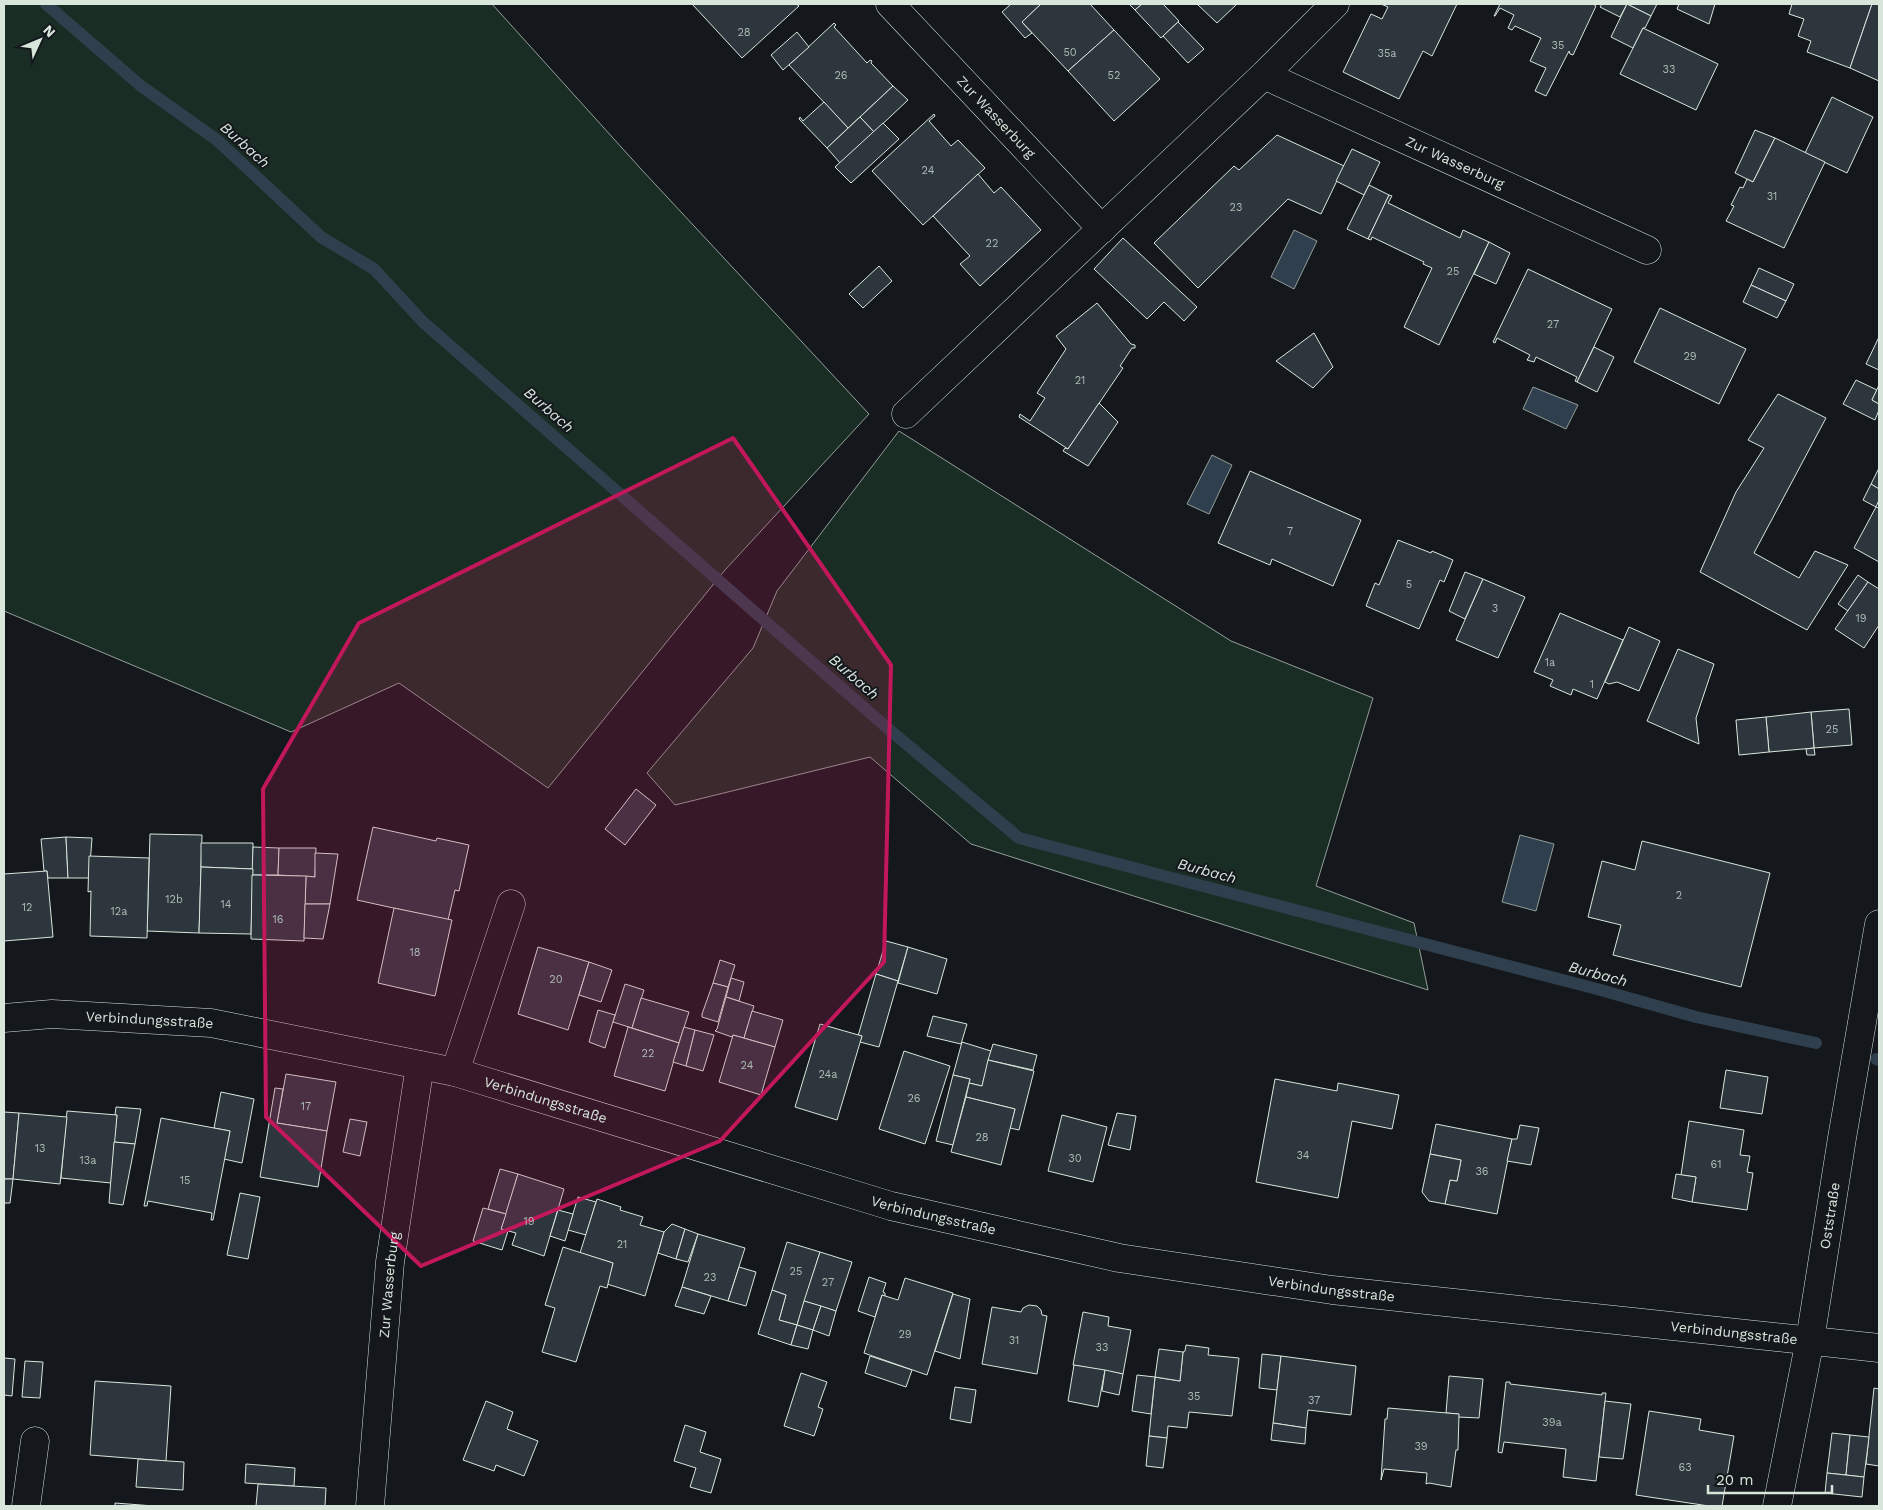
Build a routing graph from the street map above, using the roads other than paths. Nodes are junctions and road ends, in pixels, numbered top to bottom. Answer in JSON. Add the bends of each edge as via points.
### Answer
{"nodes":[{"id":1,"x":890,"y":4,"type":"edge"},
{"id":2,"x":1335,"y":4,"type":"edge"},
{"id":3,"x":1264,"y":75,"type":"junction"},
{"id":4,"x":1102,"y":229,"type":"junction"},
{"id":5,"x":1647,"y":250,"type":"dead end"},
{"id":6,"x":906,"y":414,"type":"dead end"},
{"id":7,"x":511,"y":904,"type":"dead end"},
{"id":8,"x":1879,"y":924,"type":"edge"},
{"id":9,"x":4,"y":1018,"type":"edge"},
{"id":10,"x":420,"y":1065,"type":"junction"},
{"id":11,"x":455,"y":1072,"type":"junction"},
{"id":12,"x":1810,"y":1340,"type":"junction"},
{"id":13,"x":1879,"y":1348,"type":"edge"},
{"id":14,"x":35,"y":1441,"type":"dead end"},
{"id":15,"x":26,"y":1506,"type":"edge"},
{"id":16,"x":370,"y":1506,"type":"edge"},
{"id":17,"x":1777,"y":1506,"type":"edge"}],
"edges":[{"from":1,"to":4,"type":"street","name":"Zur Wasserburg"},
{"from":2,"to":3,"type":"street"},
{"from":3,"to":4,"type":"street"},
{"from":3,"to":5,"type":"street","name":"Zur Wasserburg"},
{"from":4,"to":6,"type":"street"},
{"from":7,"to":11,"type":"street"},
{"from":8,"to":12,"type":"street","name":"Oststraße"},
{"from":9,"to":10,"type":"street","name":"Verbindungsstraße","via":[[52,1014],[212,1023]]},
{"from":10,"to":11,"type":"street","name":"Verbindungsstraße"},
{"from":10,"to":16,"type":"street","name":"Zur Wasserburg","via":[[390,1262]]},
{"from":11,"to":12,"type":"street","name":"Verbindungsstraße","via":[[891,1206],[1119,1258],[1332,1290]]},
{"from":12,"to":13,"type":"street","name":"Verbindungsstraße"},
{"from":12,"to":17,"type":"street","name":"Oststraße"},
{"from":14,"to":15,"type":"street"}]}
